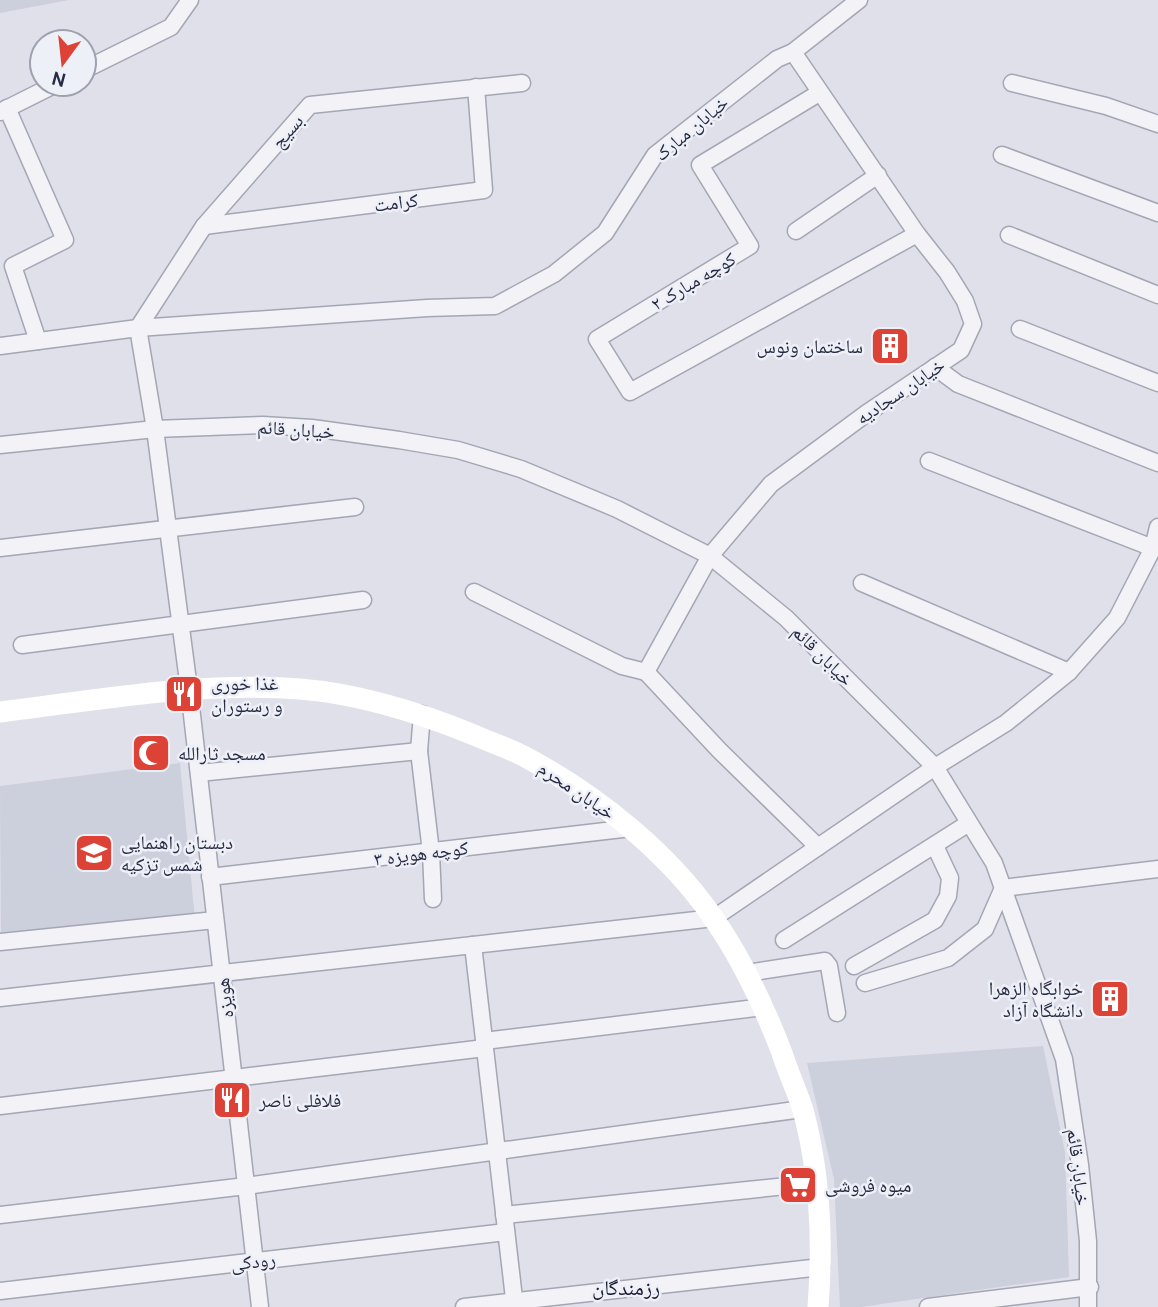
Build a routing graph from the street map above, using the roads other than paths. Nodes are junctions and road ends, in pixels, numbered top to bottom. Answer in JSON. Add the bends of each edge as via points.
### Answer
{"nodes":[{"id":1,"x":190,"y":0,"type":"edge"},
{"id":2,"x":859,"y":0,"type":"edge"},
{"id":3,"x":793,"y":52,"type":"junction"},
{"id":4,"x":98,"y":63,"type":"edge"},
{"id":5,"x":522,"y":83,"type":"dead end"},
{"id":6,"x":1012,"y":83,"type":"dead end"},
{"id":7,"x":476,"y":87,"type":"junction"},
{"id":8,"x":819,"y":93,"type":"junction"},
{"id":9,"x":28,"y":98,"type":"edge"},
{"id":10,"x":4,"y":110,"type":"edge"},
{"id":11,"x":1158,"y":124,"type":"edge"},
{"id":12,"x":1002,"y":155,"type":"dead end"},
{"id":13,"x":878,"y":175,"type":"junction"},
{"id":14,"x":1158,"y":214,"type":"edge"},
{"id":15,"x":204,"y":226,"type":"junction"},
{"id":16,"x":796,"y":231,"type":"dead end"},
{"id":17,"x":917,"y":234,"type":"junction"},
{"id":18,"x":1009,"y":235,"type":"dead end"},
{"id":19,"x":1158,"y":295,"type":"edge"},
{"id":20,"x":138,"y":328,"type":"junction"},
{"id":21,"x":1020,"y":329,"type":"dead end"},
{"id":22,"x":38,"y":341,"type":"junction"},
{"id":23,"x":0,"y":346,"type":"edge"},
{"id":24,"x":935,"y":367,"type":"junction"},
{"id":25,"x":1158,"y":383,"type":"edge"},
{"id":26,"x":155,"y":429,"type":"junction"},
{"id":27,"x":0,"y":445,"type":"edge"},
{"id":28,"x":929,"y":461,"type":"dead end"},
{"id":29,"x":1158,"y":463,"type":"edge"},
{"id":30,"x":355,"y":507,"type":"dead end"},
{"id":31,"x":167,"y":527,"type":"junction"},
{"id":32,"x":1158,"y":527,"type":"edge"},
{"id":33,"x":0,"y":548,"type":"edge"},
{"id":34,"x":1153,"y":548,"type":"junction"},
{"id":35,"x":709,"y":556,"type":"junction"},
{"id":36,"x":862,"y":583,"type":"dead end"},
{"id":37,"x":474,"y":592,"type":"dead end"},
{"id":38,"x":363,"y":600,"type":"dead end"},
{"id":39,"x":180,"y":623,"type":"junction"},
{"id":40,"x":22,"y":645,"type":"dead end"},
{"id":41,"x":646,"y":672,"type":"junction"},
{"id":42,"x":1069,"y":672,"type":"junction"},
{"id":43,"x":189,"y":689,"type":"junction"},
{"id":44,"x":0,"y":712,"type":"edge"},
{"id":45,"x":422,"y":713,"type":"junction"},
{"id":46,"x":419,"y":751,"type":"junction"},
{"id":47,"x":935,"y":767,"type":"junction"},
{"id":48,"x":198,"y":773,"type":"junction"},
{"id":49,"x":969,"y":823,"type":"junction"},
{"id":50,"x":631,"y":828,"type":"junction"},
{"id":51,"x":935,"y":846,"type":"junction"},
{"id":52,"x":818,"y":847,"type":"junction"},
{"id":53,"x":431,"y":852,"type":"junction"},
{"id":54,"x":1158,"y":869,"type":"edge"},
{"id":55,"x":210,"y":877,"type":"junction"},
{"id":56,"x":1003,"y":888,"type":"junction"},
{"id":57,"x":433,"y":899,"type":"dead end"},
{"id":58,"x":714,"y":918,"type":"junction"},
{"id":59,"x":215,"y":920,"type":"junction"},
{"id":60,"x":784,"y":940,"type":"dead end"},
{"id":61,"x":0,"y":942,"type":"edge"},
{"id":62,"x":473,"y":945,"type":"junction"},
{"id":63,"x":854,"y":966,"type":"dead end"},
{"id":64,"x":222,"y":972,"type":"junction"},
{"id":65,"x":747,"y":973,"type":"junction"},
{"id":66,"x":865,"y":983,"type":"dead end"},
{"id":67,"x":0,"y":999,"type":"edge"},
{"id":68,"x":764,"y":1007,"type":"junction"},
{"id":69,"x":837,"y":1013,"type":"dead end"},
{"id":70,"x":485,"y":1045,"type":"junction"},
{"id":71,"x":234,"y":1078,"type":"junction"},
{"id":72,"x":0,"y":1106,"type":"edge"},
{"id":73,"x":803,"y":1109,"type":"junction"},
{"id":74,"x":497,"y":1152,"type":"junction"},
{"id":75,"x":816,"y":1183,"type":"junction"},
{"id":76,"x":246,"y":1186,"type":"junction"},
{"id":77,"x":504,"y":1214,"type":"junction"},
{"id":78,"x":0,"y":1215,"type":"edge"},
{"id":79,"x":506,"y":1232,"type":"junction"},
{"id":80,"x":255,"y":1261,"type":"junction"},
{"id":81,"x":821,"y":1267,"type":"junction"},
{"id":82,"x":1090,"y":1287,"type":"junction"},
{"id":83,"x":0,"y":1291,"type":"edge"},
{"id":84,"x":515,"y":1304,"type":"edge"},
{"id":85,"x":260,"y":1307,"type":"edge"},
{"id":86,"x":464,"y":1307,"type":"edge"},
{"id":87,"x":818,"y":1307,"type":"edge"},
{"id":88,"x":928,"y":1307,"type":"edge"},
{"id":89,"x":1088,"y":1307,"type":"edge"}],
"edges":[{"from":1,"to":4,"type":"street","via":[[171,27]]},
{"from":2,"to":3,"type":"street","name":"خیابان مبارک"},
{"from":3,"to":8,"type":"street","name":"خیابان سجادیه"},
{"from":3,"to":20,"type":"street","name":"خیابان مبارک","via":[[777,59],[655,155],[605,233],[554,274],[495,306]]},
{"from":5,"to":7,"type":"street","name":"بسیج"},
{"from":6,"to":11,"type":"street"},
{"from":7,"to":15,"type":"street","name":"بسیج","via":[[310,105]]},
{"from":7,"to":15,"type":"street","name":"کرامت","via":[[484,190]]},
{"from":8,"to":13,"type":"street","name":"خیابان سجادیه"},
{"from":8,"to":17,"type":"street","name":"کوچه مبارک ۲","via":[[700,165],[750,246],[597,339],[630,392]]},
{"from":9,"to":10,"type":"street"},
{"from":10,"to":22,"type":"street","via":[[65,240],[13,266]]},
{"from":12,"to":14,"type":"street"},
{"from":13,"to":16,"type":"street"},
{"from":13,"to":17,"type":"street","name":"خیابان سجادیه"},
{"from":15,"to":20,"type":"street","name":"بسیج"},
{"from":17,"to":24,"type":"street","name":"خیابان سجادیه","via":[[947,272],[973,324],[961,350]]},
{"from":18,"to":19,"type":"street"},
{"from":20,"to":22,"type":"street","name":"خیابان مبارک"},
{"from":20,"to":26,"type":"street","name":"هویزه"},
{"from":21,"to":25,"type":"street"},
{"from":22,"to":23,"type":"street","name":"خیابان مبارک"},
{"from":24,"to":29,"type":"street","via":[[958,384]]},
{"from":24,"to":35,"type":"street","name":"خیابان سجادیه","via":[[771,484]]},
{"from":26,"to":27,"type":"street","name":"خیابان قائم"},
{"from":26,"to":31,"type":"street","name":"هویزه"},
{"from":26,"to":35,"type":"street","name":"خیابان قائم","via":[[300,427],[458,450],[521,469],[617,509]]},
{"from":28,"to":34,"type":"street"},
{"from":30,"to":31,"type":"street"},
{"from":31,"to":33,"type":"street"},
{"from":31,"to":39,"type":"street","name":"هویزه"},
{"from":32,"to":34,"type":"street"},
{"from":34,"to":42,"type":"street","via":[[1116,618]]},
{"from":35,"to":41,"type":"street","name":"خیابان سجادیه"},
{"from":35,"to":47,"type":"street","name":"خیابان قائم","via":[[786,618]]},
{"from":36,"to":42,"type":"street"},
{"from":37,"to":41,"type":"street","via":[[622,666]]},
{"from":38,"to":39,"type":"street"},
{"from":39,"to":40,"type":"street"},
{"from":39,"to":43,"type":"street","name":"هویزه"},
{"from":41,"to":52,"type":"street"},
{"from":42,"to":47,"type":"street","via":[[1006,723]]},
{"from":43,"to":44,"type":"street","name":"خیابان محرم"},
{"from":43,"to":45,"type":"street","name":"خیابان محرم","via":[[302,689]]},
{"from":43,"to":48,"type":"street","name":"هویزه"},
{"from":45,"to":46,"type":"street"},
{"from":45,"to":50,"type":"street","name":"خیابان محرم","via":[[526,757]]},
{"from":46,"to":48,"type":"street"},
{"from":46,"to":53,"type":"street"},
{"from":47,"to":49,"type":"street","name":"خیابان قائم"},
{"from":47,"to":52,"type":"street"},
{"from":48,"to":55,"type":"street","name":"هویزه"},
{"from":49,"to":51,"type":"street"},
{"from":49,"to":56,"type":"street","name":"خیابان قائم","via":[[994,863]]},
{"from":50,"to":53,"type":"street","name":"کوچه هویزه ۳"},
{"from":50,"to":58,"type":"street","name":"خیابان محرم"},
{"from":51,"to":60,"type":"street"},
{"from":51,"to":63,"type":"street","via":[[950,878],[948,896],[935,920]]},
{"from":52,"to":58,"type":"street"},
{"from":53,"to":55,"type":"street","name":"کوچه هویزه ۳"},
{"from":53,"to":57,"type":"street"},
{"from":54,"to":56,"type":"street"},
{"from":55,"to":59,"type":"street","name":"هویزه"},
{"from":56,"to":66,"type":"street","via":[[985,929],[947,958]]},
{"from":56,"to":82,"type":"street","name":"خیابان قائم","via":[[1064,1059],[1080,1165]]},
{"from":58,"to":62,"type":"street"},
{"from":58,"to":65,"type":"street","name":"خیابان محرم"},
{"from":59,"to":61,"type":"street"},
{"from":59,"to":64,"type":"street","name":"هویزه"},
{"from":62,"to":64,"type":"street"},
{"from":62,"to":70,"type":"street"},
{"from":64,"to":67,"type":"street"},
{"from":64,"to":71,"type":"street","name":"هویزه"},
{"from":65,"to":68,"type":"street","name":"خیابان محرم"},
{"from":65,"to":69,"type":"street","via":[[825,961],[830,966]]},
{"from":68,"to":70,"type":"street"},
{"from":68,"to":73,"type":"street","name":"خیابان محرم"},
{"from":70,"to":71,"type":"street"},
{"from":70,"to":74,"type":"street"},
{"from":71,"to":72,"type":"street"},
{"from":71,"to":76,"type":"street","name":"هویزه"},
{"from":73,"to":74,"type":"street"},
{"from":73,"to":75,"type":"street","name":"خیابان محرم"},
{"from":74,"to":76,"type":"street"},
{"from":74,"to":77,"type":"street"},
{"from":75,"to":77,"type":"street"},
{"from":75,"to":81,"type":"street","name":"خیابان محرم"},
{"from":76,"to":78,"type":"street"},
{"from":76,"to":80,"type":"street","name":"هویزه"},
{"from":77,"to":79,"type":"street"},
{"from":79,"to":80,"type":"street","name":"رودکی"},
{"from":79,"to":84,"type":"street"},
{"from":80,"to":83,"type":"street","name":"رودکی"},
{"from":80,"to":85,"type":"street","name":"هویزه"},
{"from":81,"to":84,"type":"street"},
{"from":81,"to":87,"type":"street","name":"خیابان محرم"},
{"from":82,"to":88,"type":"street"},
{"from":82,"to":89,"type":"street","name":"خیابان قائم"},
{"from":84,"to":86,"type":"street"}]}
